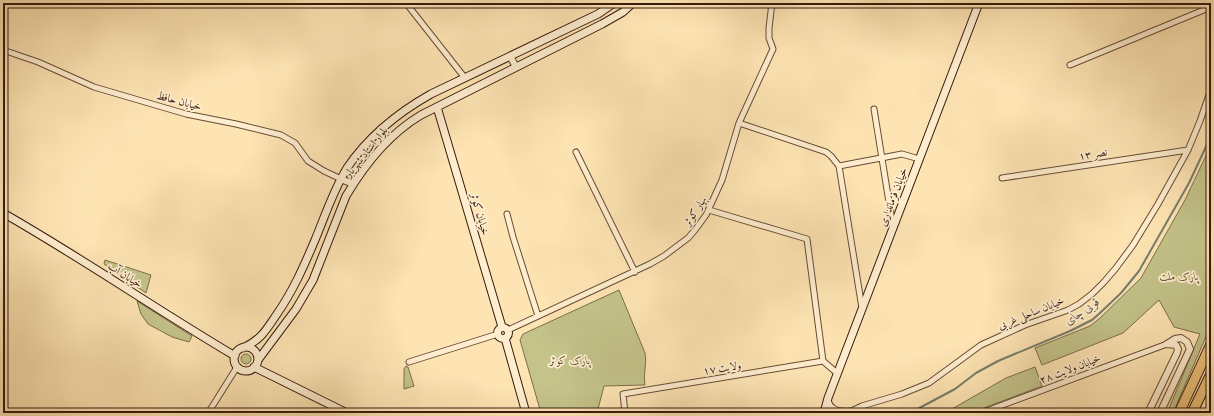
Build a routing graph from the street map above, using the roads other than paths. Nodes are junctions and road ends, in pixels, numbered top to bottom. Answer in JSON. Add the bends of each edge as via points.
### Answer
{"nodes":[{"id":1,"x":406,"y":3,"type":"edge"},
{"id":2,"x":614,"y":3,"type":"edge"},
{"id":3,"x":634,"y":3,"type":"edge"},
{"id":4,"x":772,"y":3,"type":"edge"},
{"id":5,"x":979,"y":3,"type":"edge"},
{"id":6,"x":1211,"y":7,"type":"edge"},
{"id":7,"x":3,"y":50,"type":"edge"},
{"id":8,"x":510,"y":56,"type":"junction"},
{"id":9,"x":1070,"y":65,"type":"dead end"},
{"id":10,"x":516,"y":67,"type":"junction"},
{"id":11,"x":465,"y":78,"type":"junction"},
{"id":12,"x":1211,"y":89,"type":"edge"},
{"id":13,"x":437,"y":107,"type":"junction"},
{"id":14,"x":874,"y":110,"type":"dead end"},
{"id":15,"x":739,"y":122,"type":"junction"},
{"id":16,"x":1188,"y":150,"type":"junction"},
{"id":17,"x":576,"y":152,"type":"dead end"},
{"id":18,"x":882,"y":158,"type":"junction"},
{"id":19,"x":919,"y":159,"type":"junction"},
{"id":20,"x":839,"y":166,"type":"junction"},
{"id":21,"x":1002,"y":178,"type":"dead end"},
{"id":22,"x":341,"y":179,"type":"junction"},
{"id":23,"x":353,"y":184,"type":"junction"},
{"id":24,"x":708,"y":210,"type":"junction"},
{"id":25,"x":3,"y":214,"type":"edge"},
{"id":26,"x":507,"y":214,"type":"dead end"},
{"id":27,"x":893,"y":228,"type":"junction"},
{"id":28,"x":635,"y":272,"type":"junction"},
{"id":29,"x":862,"y":308,"type":"junction"},
{"id":30,"x":538,"y":316,"type":"junction"},
{"id":31,"x":505,"y":329,"type":"junction"},
{"id":32,"x":498,"y":334,"type":"junction"},
{"id":33,"x":505,"y":338,"type":"junction"},
{"id":34,"x":1167,"y":344,"type":"junction"},
{"id":35,"x":1211,"y":344,"type":"edge"},
{"id":36,"x":244,"y":348,"type":"junction"},
{"id":37,"x":235,"y":356,"type":"junction"},
{"id":38,"x":258,"y":360,"type":"junction"},
{"id":39,"x":823,"y":361,"type":"junction"},
{"id":40,"x":409,"y":362,"type":"dead end"},
{"id":41,"x":237,"y":367,"type":"junction"},
{"id":42,"x":254,"y":368,"type":"junction"},
{"id":43,"x":837,"y":373,"type":"junction"},
{"id":44,"x":1210,"y":378,"type":"edge"},
{"id":45,"x":828,"y":398,"type":"junction"},
{"id":46,"x":848,"y":412,"type":"edge"},
{"id":47,"x":207,"y":413,"type":"edge"},
{"id":48,"x":347,"y":413,"type":"edge"},
{"id":49,"x":526,"y":413,"type":"edge"},
{"id":50,"x":625,"y":413,"type":"edge"},
{"id":51,"x":818,"y":413,"type":"edge"},
{"id":52,"x":824,"y":413,"type":"edge"},
{"id":53,"x":981,"y":413,"type":"edge"},
{"id":54,"x":1148,"y":413,"type":"edge"},
{"id":55,"x":1160,"y":413,"type":"edge"},
{"id":56,"x":1180,"y":413,"type":"edge"},
{"id":57,"x":1192,"y":413,"type":"edge"}],
"edges":[{"from":1,"to":11,"type":"street"},
{"from":2,"to":8,"type":"main road","name":"بلوار استاد شهریار","via":[[598,14]]},
{"from":3,"to":10,"type":"main road","name":"بلوار استاد شهریار","via":[[614,18]]},
{"from":4,"to":15,"type":"street","name":"بهار کوثر","via":[[769,38],[773,49]]},
{"from":5,"to":19,"type":"main road","name":"خیابان فرمانداری"},
{"from":6,"to":9,"type":"street"},
{"from":7,"to":22,"type":"street","name":"خیابان حافظ","via":[[38,62],[94,87],[186,114],[281,135],[295,143],[308,161]]},
{"from":8,"to":10,"type":"street"},
{"from":8,"to":11,"type":"main road","name":"بلوار استاد شهریار"},
{"from":10,"to":13,"type":"main road","name":"بلوار استاد شهریار"},
{"from":11,"to":22,"type":"main road","name":"بلوار استاد شهریار","via":[[421,100],[390,122],[359,153]]},
{"from":12,"to":16,"type":"street","name":"خیابان ساحلی غربی"},
{"from":13,"to":23,"type":"main road","name":"بلوار استاد شهریار","via":[[413,119],[394,134],[375,154]]},
{"from":13,"to":31,"type":"main road","name":"خیابان کوثر"},
{"from":14,"to":18,"type":"street"},
{"from":15,"to":20,"type":"street","via":[[826,152]]},
{"from":15,"to":24,"type":"street","name":"بهار کوثر","via":[[722,180]]},
{"from":16,"to":21,"type":"street","name":"نصر ۱۳"},
{"from":16,"to":46,"type":"street","name":"خیابان ساحلی غربی","via":[[1133,245],[1104,282],[1079,304],[981,345],[929,383]]},
{"from":17,"to":28,"type":"street"},
{"from":18,"to":19,"type":"street","via":[[902,154]]},
{"from":18,"to":20,"type":"street"},
{"from":18,"to":27,"type":"street"},
{"from":19,"to":27,"type":"main road","name":"خیابان فرمانداری"},
{"from":20,"to":29,"type":"street"},
{"from":22,"to":23,"type":"street"},
{"from":22,"to":36,"type":"main road","name":"بلوار استاد شهریار","via":[[301,273],[287,299],[261,337]]},
{"from":23,"to":38,"type":"main road","name":"بلوار استاد شهریار","via":[[313,280],[296,309]]},
{"from":24,"to":28,"type":"street","name":"بهار کوثر","via":[[688,238],[664,256]]},
{"from":24,"to":39,"type":"street","via":[[807,238]]},
{"from":25,"to":37,"type":"main road","name":"خیابان آب"},
{"from":26,"to":30,"type":"street"},
{"from":27,"to":29,"type":"main road","name":"خیابان فرمانداری"},
{"from":28,"to":30,"type":"street","name":"بهار کوثر"},
{"from":29,"to":43,"type":"main road","name":"خیابان فرمانداری"},
{"from":30,"to":31,"type":"street","name":"بهار کوثر"},
{"from":31,"to":32,"type":"main road","via":[[499,329]]},
{"from":31,"to":33,"type":"main road","via":[[508,336]]},
{"from":32,"to":33,"type":"main road"},
{"from":32,"to":40,"type":"street"},
{"from":33,"to":49,"type":"main road"},
{"from":34,"to":53,"type":"street","name":"خیابان ولایت ۲۸"},
{"from":34,"to":54,"type":"street","via":[[1176,345],[1177,354]]},
{"from":34,"to":55,"type":"street","via":[[1181,338],[1187,342],[1190,349]]},
{"from":35,"to":56,"type":"highway"},
{"from":36,"to":37,"type":"main road"},
{"from":36,"to":38,"type":"main road","via":[[254,350]]},
{"from":37,"to":41,"type":"main road"},
{"from":38,"to":42,"type":"main road"},
{"from":39,"to":43,"type":"street"},
{"from":39,"to":50,"type":"street","name":"ولایت ۱۷","via":[[623,394]]},
{"from":41,"to":42,"type":"main road","via":[[248,371]]},
{"from":41,"to":47,"type":"street"},
{"from":42,"to":48,"type":"main road"},
{"from":43,"to":45,"type":"main road","name":"خیابان فرمانداری"},
{"from":44,"to":57,"type":"highway"},
{"from":45,"to":46,"type":"street","name":"خیابان ساحلی غربی","via":[[832,408]]},
{"from":45,"to":51,"type":"main road","name":"خیابان فرمانداری"},
{"from":45,"to":52,"type":"main road","name":"خیابان فرمانداری"}]}
